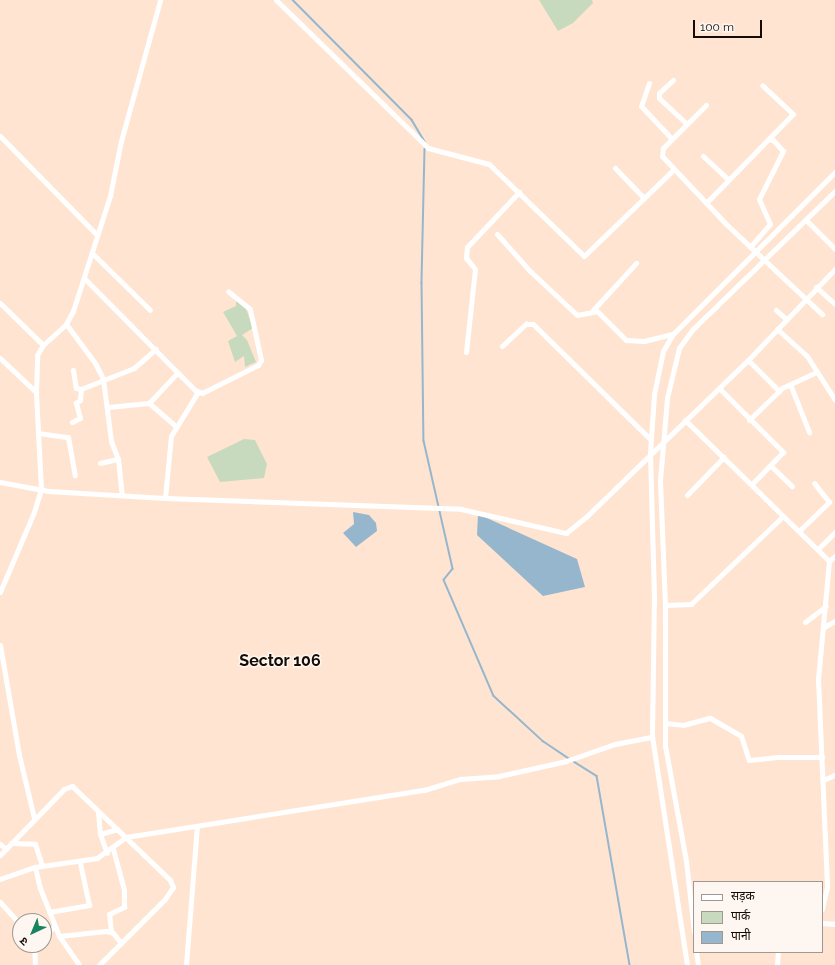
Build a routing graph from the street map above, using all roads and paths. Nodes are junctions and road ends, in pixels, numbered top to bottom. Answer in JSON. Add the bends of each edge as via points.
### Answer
{"nodes":[{"id":1,"x":160,"y":0,"type":"edge"},
{"id":2,"x":276,"y":0,"type":"edge"},
{"id":3,"x":673,"y":80,"type":"dead end"},
{"id":4,"x":649,"y":83,"type":"dead end"},
{"id":5,"x":762,"y":85,"type":"dead end"},
{"id":6,"x":706,"y":105,"type":"dead end"},
{"id":7,"x":686,"y":123,"type":"junction"},
{"id":8,"x":0,"y":136,"type":"edge"},
{"id":9,"x":672,"y":139,"type":"junction"},
{"id":10,"x":768,"y":140,"type":"junction"},
{"id":11,"x":703,"y":156,"type":"dead end"},
{"id":12,"x":615,"y":168,"type":"dead end"},
{"id":13,"x":674,"y":169,"type":"junction"},
{"id":14,"x":835,"y":172,"type":"edge"},
{"id":15,"x":728,"y":179,"type":"junction"},
{"id":16,"x":835,"y":191,"type":"edge"},
{"id":17,"x":519,"y":192,"type":"junction"},
{"id":18,"x":644,"y":198,"type":"junction"},
{"id":19,"x":706,"y":202,"type":"junction"},
{"id":20,"x":806,"y":220,"type":"junction"},
{"id":21,"x":497,"y":234,"type":"dead end"},
{"id":22,"x":97,"y":235,"type":"junction"},
{"id":23,"x":750,"y":247,"type":"junction"},
{"id":24,"x":835,"y":249,"type":"edge"},
{"id":25,"x":755,"y":252,"type":"junction"},
{"id":26,"x":92,"y":253,"type":"junction"},
{"id":27,"x":636,"y":262,"type":"dead end"},
{"id":28,"x":765,"y":262,"type":"junction"},
{"id":29,"x":835,"y":269,"type":"edge"},
{"id":30,"x":84,"y":278,"type":"junction"},
{"id":31,"x":816,"y":287,"type":"junction"},
{"id":32,"x":228,"y":291,"type":"dead end"},
{"id":33,"x":805,"y":299,"type":"junction"},
{"id":34,"x":0,"y":303,"type":"edge"},
{"id":35,"x":835,"y":304,"type":"edge"},
{"id":36,"x":150,"y":310,"type":"dead end"},
{"id":37,"x":593,"y":310,"type":"junction"},
{"id":38,"x":776,"y":310,"type":"dead end"},
{"id":39,"x":822,"y":314,"type":"dead end"},
{"id":40,"x":786,"y":319,"type":"junction"},
{"id":41,"x":66,"y":324,"type":"junction"},
{"id":42,"x":777,"y":329,"type":"junction"},
{"id":43,"x":673,"y":334,"type":"junction"},
{"id":44,"x":42,"y":345,"type":"junction"},
{"id":45,"x":502,"y":346,"type":"dead end"},
{"id":46,"x":156,"y":349,"type":"junction"},
{"id":47,"x":466,"y":352,"type":"dead end"},
{"id":48,"x":0,"y":358,"type":"edge"},
{"id":49,"x":748,"y":360,"type":"junction"},
{"id":50,"x":73,"y":370,"type":"dead end"},
{"id":51,"x":178,"y":372,"type":"junction"},
{"id":52,"x":817,"y":372,"type":"junction"},
{"id":53,"x":103,"y":380,"type":"junction"},
{"id":54,"x":790,"y":384,"type":"junction"},
{"id":55,"x":719,"y":388,"type":"junction"},
{"id":56,"x":81,"y":389,"type":"junction"},
{"id":57,"x":779,"y":391,"type":"junction"},
{"id":58,"x":36,"y":392,"type":"junction"},
{"id":59,"x":198,"y":392,"type":"junction"},
{"id":60,"x":835,"y":400,"type":"edge"},
{"id":61,"x":149,"y":403,"type":"junction"},
{"id":62,"x":108,"y":407,"type":"junction"},
{"id":63,"x":685,"y":420,"type":"junction"},
{"id":64,"x":749,"y":420,"type":"junction"},
{"id":65,"x":72,"y":422,"type":"dead end"},
{"id":66,"x":175,"y":426,"type":"junction"},
{"id":67,"x":809,"y":432,"type":"dead end"},
{"id":68,"x":38,"y":433,"type":"junction"},
{"id":69,"x":650,"y":440,"type":"junction"},
{"id":70,"x":662,"y":441,"type":"junction"},
{"id":71,"x":650,"y":453,"type":"junction"},
{"id":72,"x":724,"y":457,"type":"junction"},
{"id":73,"x":118,"y":459,"type":"junction"},
{"id":74,"x":100,"y":463,"type":"dead end"},
{"id":75,"x":771,"y":466,"type":"junction"},
{"id":76,"x":75,"y":475,"type":"dead end"},
{"id":77,"x":0,"y":482,"type":"edge"},
{"id":78,"x":814,"y":483,"type":"dead end"},
{"id":79,"x":752,"y":484,"type":"junction"},
{"id":80,"x":792,"y":486,"type":"dead end"},
{"id":81,"x":40,"y":489,"type":"junction"},
{"id":82,"x":122,"y":495,"type":"junction"},
{"id":83,"x":687,"y":495,"type":"dead end"},
{"id":84,"x":165,"y":498,"type":"junction"},
{"id":85,"x":783,"y":516,"type":"junction"},
{"id":86,"x":799,"y":531,"type":"junction"},
{"id":87,"x":835,"y":532,"type":"edge"},
{"id":88,"x":818,"y":549,"type":"junction"},
{"id":89,"x":835,"y":556,"type":"edge"},
{"id":90,"x":830,"y":563,"type":"junction"},
{"id":91,"x":835,"y":570,"type":"edge"},
{"id":92,"x":0,"y":592,"type":"edge"},
{"id":93,"x":665,"y":606,"type":"junction"},
{"id":94,"x":826,"y":606,"type":"junction"},
{"id":95,"x":835,"y":621,"type":"edge"},
{"id":96,"x":805,"y":622,"type":"dead end"},
{"id":97,"x":824,"y":627,"type":"junction"},
{"id":98,"x":0,"y":645,"type":"edge"},
{"id":99,"x":665,"y":723,"type":"junction"},
{"id":100,"x":652,"y":737,"type":"junction"},
{"id":101,"x":822,"y":757,"type":"junction"},
{"id":102,"x":835,"y":775,"type":"edge"},
{"id":103,"x":823,"y":780,"type":"junction"},
{"id":104,"x":98,"y":812,"type":"junction"},
{"id":105,"x":34,"y":818,"type":"junction"},
{"id":106,"x":198,"y":826,"type":"junction"},
{"id":107,"x":117,"y":829,"type":"junction"},
{"id":108,"x":100,"y":834,"type":"junction"},
{"id":109,"x":126,"y":837,"type":"junction"},
{"id":110,"x":11,"y":843,"type":"junction"},
{"id":111,"x":0,"y":844,"type":"edge"},
{"id":112,"x":6,"y":849,"type":"junction"},
{"id":113,"x":113,"y":849,"type":"junction"},
{"id":114,"x":108,"y":853,"type":"junction"},
{"id":115,"x":0,"y":855,"type":"edge"},
{"id":116,"x":80,"y":862,"type":"junction"},
{"id":117,"x":42,"y":866,"type":"junction"},
{"id":118,"x":35,"y":867,"type":"junction"},
{"id":119,"x":0,"y":879,"type":"edge"},
{"id":120,"x":0,"y":902,"type":"edge"},
{"id":121,"x":823,"y":905,"type":"edge"},
{"id":122,"x":49,"y":912,"type":"junction"},
{"id":123,"x":12,"y":915,"type":"edge"},
{"id":124,"x":693,"y":923,"type":"edge"},
{"id":125,"x":823,"y":923,"type":"edge"},
{"id":126,"x":835,"y":924,"type":"edge"},
{"id":127,"x":55,"y":926,"type":"junction"},
{"id":128,"x":52,"y":928,"type":"edge"},
{"id":129,"x":111,"y":932,"type":"junction"},
{"id":130,"x":59,"y":936,"type":"junction"},
{"id":131,"x":121,"y":943,"type":"junction"},
{"id":132,"x":34,"y":953,"type":"edge"},
{"id":133,"x":696,"y":953,"type":"edge"},
{"id":134,"x":778,"y":953,"type":"edge"},
{"id":135,"x":35,"y":965,"type":"edge"},
{"id":136,"x":79,"y":965,"type":"edge"},
{"id":137,"x":99,"y":965,"type":"edge"},
{"id":138,"x":186,"y":965,"type":"edge"},
{"id":139,"x":687,"y":965,"type":"edge"},
{"id":140,"x":698,"y":965,"type":"edge"},
{"id":141,"x":777,"y":965,"type":"edge"}],
"edges":[{"from":1,"to":22,"type":"street","via":[[121,140],[115,178]]},
{"from":2,"to":17,"type":"street","via":[[428,148],[489,164]]},
{"from":3,"to":7,"type":"street","via":[[659,93],[659,98]]},
{"from":4,"to":9,"type":"street","via":[[641,106]]},
{"from":5,"to":10,"type":"street","via":[[793,114]]},
{"from":6,"to":7,"type":"street"},
{"from":7,"to":9,"type":"street"},
{"from":8,"to":22,"type":"street"},
{"from":9,"to":13,"type":"street","via":[[661,152]]},
{"from":10,"to":15,"type":"street"},
{"from":10,"to":23,"type":"street","via":[[773,140],[783,151],[759,199],[770,224]]},
{"from":11,"to":15,"type":"street"},
{"from":12,"to":18,"type":"street"},
{"from":13,"to":18,"type":"street"},
{"from":13,"to":19,"type":"street"},
{"from":14,"to":25,"type":"street"},
{"from":15,"to":19,"type":"street"},
{"from":16,"to":20,"type":"street"},
{"from":17,"to":18,"type":"street","via":[[585,256]]},
{"from":17,"to":47,"type":"street","via":[[467,247],[466,258],[475,269]]},
{"from":19,"to":23,"type":"street"},
{"from":20,"to":24,"type":"street"},
{"from":20,"to":28,"type":"street"},
{"from":21,"to":37,"type":"street","via":[[530,271],[577,315]]},
{"from":22,"to":26,"type":"street"},
{"from":23,"to":25,"type":"street"},
{"from":25,"to":28,"type":"street"},
{"from":25,"to":43,"type":"street"},
{"from":26,"to":30,"type":"street"},
{"from":26,"to":36,"type":"street"},
{"from":27,"to":37,"type":"street"},
{"from":28,"to":33,"type":"street"},
{"from":28,"to":70,"type":"street","via":[[681,343],[667,398]]},
{"from":29,"to":31,"type":"street"},
{"from":30,"to":41,"type":"street"},
{"from":30,"to":46,"type":"street"},
{"from":31,"to":33,"type":"street"},
{"from":31,"to":35,"type":"street"},
{"from":32,"to":59,"type":"street","via":[[250,309],[261,360],[258,365],[205,392]]},
{"from":33,"to":39,"type":"street"},
{"from":33,"to":40,"type":"street"},
{"from":34,"to":44,"type":"street"},
{"from":37,"to":43,"type":"street","via":[[626,340],[644,341]]},
{"from":38,"to":40,"type":"street"},
{"from":40,"to":42,"type":"street"},
{"from":41,"to":44,"type":"street"},
{"from":41,"to":53,"type":"street","via":[[95,363]]},
{"from":42,"to":49,"type":"street"},
{"from":42,"to":52,"type":"street","via":[[800,350]]},
{"from":43,"to":69,"type":"street","via":[[662,357],[652,410]]},
{"from":44,"to":58,"type":"street","via":[[36,361]]},
{"from":45,"to":69,"type":"street","via":[[526,324],[533,324]]},
{"from":46,"to":51,"type":"street"},
{"from":46,"to":53,"type":"street","via":[[134,368]]},
{"from":48,"to":58,"type":"street"},
{"from":49,"to":55,"type":"street"},
{"from":49,"to":57,"type":"street"},
{"from":50,"to":56,"type":"street","via":[[76,388]]},
{"from":51,"to":59,"type":"street"},
{"from":51,"to":61,"type":"street"},
{"from":52,"to":54,"type":"street"},
{"from":52,"to":60,"type":"street"},
{"from":53,"to":56,"type":"street"},
{"from":53,"to":62,"type":"street"},
{"from":54,"to":57,"type":"street"},
{"from":54,"to":67,"type":"street"},
{"from":55,"to":63,"type":"street"},
{"from":55,"to":64,"type":"street"},
{"from":56,"to":65,"type":"street","via":[[80,400],[76,403],[80,418]]},
{"from":57,"to":64,"type":"street"},
{"from":58,"to":68,"type":"street"},
{"from":59,"to":66,"type":"street"},
{"from":61,"to":62,"type":"street"},
{"from":61,"to":66,"type":"street"},
{"from":62,"to":73,"type":"street","via":[[111,441]]},
{"from":63,"to":70,"type":"street"},
{"from":63,"to":72,"type":"street"},
{"from":64,"to":75,"type":"street","via":[[782,450],[783,455]]},
{"from":66,"to":84,"type":"street","via":[[171,436]]},
{"from":68,"to":76,"type":"street","via":[[68,437]]},
{"from":68,"to":81,"type":"street"},
{"from":69,"to":71,"type":"street"},
{"from":70,"to":71,"type":"street"},
{"from":70,"to":93,"type":"street","via":[[660,492]]},
{"from":71,"to":84,"type":"street","via":[[587,516],[566,533],[468,510],[431,506]]},
{"from":71,"to":100,"type":"street","via":[[654,597]]},
{"from":72,"to":79,"type":"street"},
{"from":72,"to":83,"type":"street"},
{"from":73,"to":74,"type":"street"},
{"from":73,"to":82,"type":"street"},
{"from":75,"to":79,"type":"street"},
{"from":75,"to":80,"type":"street"},
{"from":77,"to":81,"type":"street"},
{"from":78,"to":86,"type":"street","via":[[829,502]]},
{"from":79,"to":85,"type":"street"},
{"from":81,"to":82,"type":"street"},
{"from":81,"to":92,"type":"street","via":[[34,512]]},
{"from":82,"to":84,"type":"street"},
{"from":85,"to":86,"type":"street"},
{"from":85,"to":93,"type":"street","via":[[692,604]]},
{"from":86,"to":88,"type":"street"},
{"from":87,"to":88,"type":"street"},
{"from":88,"to":90,"type":"street"},
{"from":89,"to":90,"type":"street"},
{"from":90,"to":91,"type":"street"},
{"from":90,"to":94,"type":"street"},
{"from":93,"to":99,"type":"street"},
{"from":94,"to":96,"type":"street"},
{"from":94,"to":97,"type":"street"},
{"from":95,"to":97,"type":"street"},
{"from":97,"to":101,"type":"street","via":[[818,678]]},
{"from":98,"to":105,"type":"street","via":[[19,755]]},
{"from":99,"to":101,"type":"street","via":[[683,724],[710,718],[741,736],[750,760]]},
{"from":99,"to":124,"type":"street","via":[[666,754],[686,862]]},
{"from":100,"to":106,"type":"street","via":[[615,744],[566,761],[499,776],[460,779],[424,790]]},
{"from":100,"to":139,"type":"street"},
{"from":101,"to":103,"type":"street"},
{"from":102,"to":103,"type":"street"},
{"from":103,"to":121,"type":"street","via":[[827,888]]},
{"from":104,"to":105,"type":"street","via":[[75,788],[69,786]]},
{"from":104,"to":107,"type":"street"},
{"from":104,"to":108,"type":"street"},
{"from":105,"to":110,"type":"street"},
{"from":106,"to":109,"type":"street"},
{"from":106,"to":138,"type":"street"},
{"from":107,"to":108,"type":"street"},
{"from":107,"to":109,"type":"street"},
{"from":108,"to":114,"type":"street"},
{"from":109,"to":113,"type":"street"},
{"from":109,"to":131,"type":"street","via":[[170,880],[173,887],[165,899]]},
{"from":110,"to":112,"type":"street"},
{"from":110,"to":117,"type":"street","via":[[35,844]]},
{"from":111,"to":112,"type":"street"},
{"from":112,"to":115,"type":"street"},
{"from":113,"to":114,"type":"street"},
{"from":113,"to":129,"type":"street","via":[[124,890],[124,907],[109,914]]},
{"from":114,"to":116,"type":"street"},
{"from":116,"to":117,"type":"street"},
{"from":116,"to":122,"type":"street","via":[[89,905]]},
{"from":117,"to":118,"type":"street"},
{"from":118,"to":119,"type":"street"},
{"from":118,"to":122,"type":"street"},
{"from":120,"to":123,"type":"street"},
{"from":122,"to":127,"type":"street"},
{"from":125,"to":126,"type":"street"},
{"from":127,"to":128,"type":"street"},
{"from":127,"to":130,"type":"street"},
{"from":129,"to":130,"type":"street"},
{"from":129,"to":131,"type":"street"},
{"from":130,"to":136,"type":"street"},
{"from":131,"to":137,"type":"street"},
{"from":132,"to":135,"type":"street"},
{"from":133,"to":140,"type":"street"},
{"from":134,"to":141,"type":"street"}]}
